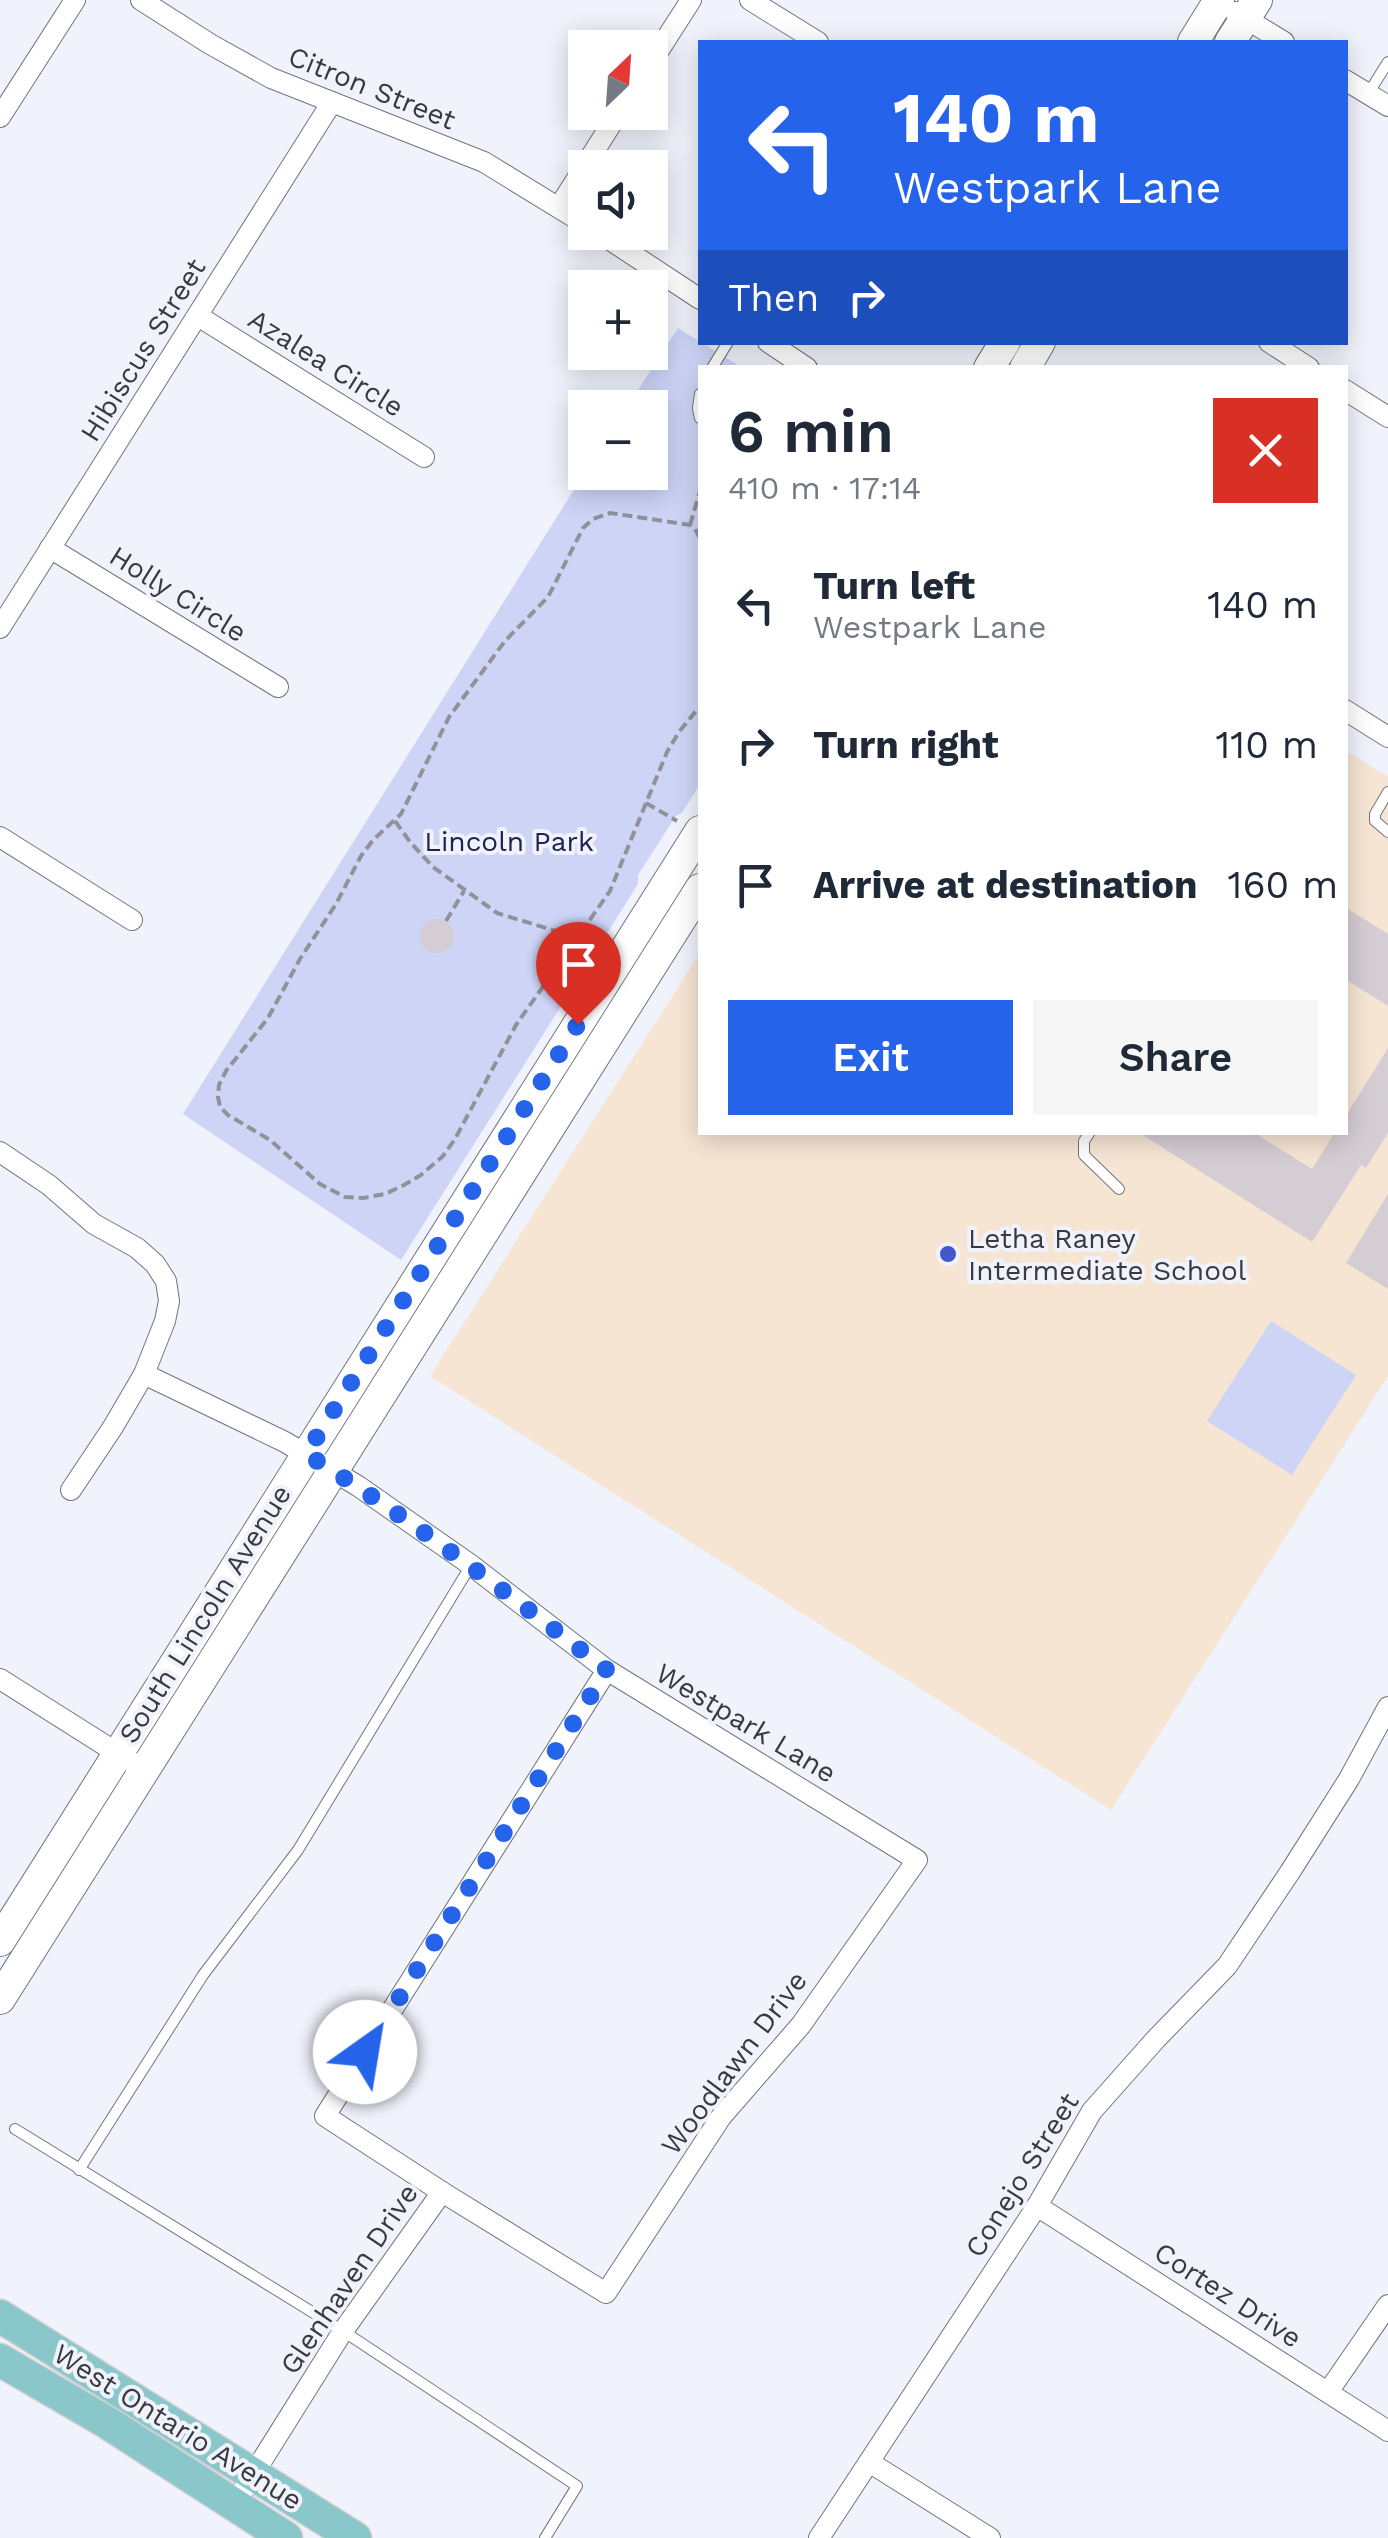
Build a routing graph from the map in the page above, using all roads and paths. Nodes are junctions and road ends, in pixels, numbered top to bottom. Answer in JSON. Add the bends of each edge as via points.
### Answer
{"nodes":[{"id":1,"x":75,"y":0,"type":"edge"},
{"id":2,"x":141,"y":0,"type":"edge"},
{"id":3,"x":691,"y":0,"type":"edge"},
{"id":4,"x":750,"y":0,"type":"edge"},
{"id":5,"x":1219,"y":1,"type":"edge"},
{"id":6,"x":1244,"y":20,"type":"edge"},
{"id":7,"x":668,"y":36,"type":"edge"},
{"id":8,"x":815,"y":40,"type":"edge"},
{"id":9,"x":1193,"y":40,"type":"edge"},
{"id":10,"x":1278,"y":40,"type":"edge"},
{"id":11,"x":1388,"y":62,"type":"edge"},
{"id":12,"x":1348,"y":82,"type":"edge"},
{"id":13,"x":1368,"y":94,"type":"junction"},
{"id":14,"x":332,"y":102,"type":"junction"},
{"id":15,"x":1388,"y":106,"type":"edge"},
{"id":16,"x":0,"y":117,"type":"edge"},
{"id":17,"x":608,"y":130,"type":"edge"},
{"id":18,"x":559,"y":206,"type":"junction"},
{"id":19,"x":568,"y":212,"type":"edge"},
{"id":20,"x":625,"y":250,"type":"edge"},
{"id":21,"x":698,"y":298,"type":"edge"},
{"id":22,"x":198,"y":316,"type":"junction"},
{"id":23,"x":772,"y":345,"type":"edge"},
{"id":24,"x":1274,"y":345,"type":"edge"},
{"id":25,"x":802,"y":365,"type":"edge"},
{"id":26,"x":1304,"y":365,"type":"edge"},
{"id":27,"x":1348,"y":392,"type":"edge"},
{"id":28,"x":1388,"y":417,"type":"edge"},
{"id":29,"x":424,"y":457,"type":"dead end"},
{"id":30,"x":698,"y":498,"type":"edge"},
{"id":31,"x":690,"y":525,"type":"junction"},
{"id":32,"x":698,"y":534,"type":"edge"},
{"id":33,"x":50,"y":548,"type":"junction"},
{"id":34,"x":0,"y":628,"type":"edge"},
{"id":35,"x":278,"y":687,"type":"dead end"},
{"id":36,"x":698,"y":708,"type":"edge"},
{"id":37,"x":1348,"y":715,"type":"edge"},
{"id":38,"x":1388,"y":737,"type":"edge"},
{"id":39,"x":1388,"y":792,"type":"edge"},
{"id":40,"x":646,"y":803,"type":"junction"},
{"id":41,"x":395,"y":821,"type":"junction"},
{"id":42,"x":690,"y":827,"type":"edge"},
{"id":43,"x":1388,"y":832,"type":"edge"},
{"id":44,"x":0,"y":837,"type":"edge"},
{"id":45,"x":464,"y":890,"type":"junction"},
{"id":46,"x":698,"y":893,"type":"edge"},
{"id":47,"x":132,"y":920,"type":"dead end"},
{"id":48,"x":446,"y":921,"type":"dead end"},
{"id":49,"x":577,"y":937,"type":"junction"},
{"id":50,"x":1088,"y":1135,"type":"edge"},
{"id":51,"x":0,"y":1152,"type":"edge"},
{"id":52,"x":1119,"y":1189,"type":"dead end"},
{"id":53,"x":144,"y":1374,"type":"junction"},
{"id":54,"x":319,"y":1462,"type":"junction"},
{"id":55,"x":71,"y":1490,"type":"dead end"},
{"id":56,"x":471,"y":1565,"type":"junction"},
{"id":57,"x":607,"y":1670,"type":"junction"},
{"id":58,"x":0,"y":1679,"type":"edge"},
{"id":59,"x":1388,"y":1706,"type":"edge"},
{"id":60,"x":117,"y":1753,"type":"junction"},
{"id":61,"x":144,"y":1770,"type":"junction"},
{"id":62,"x":917,"y":1860,"type":"joint"},
{"id":63,"x":0,"y":1941,"type":"edge"},
{"id":64,"x":0,"y":2000,"type":"edge"},
{"id":65,"x":15,"y":2130,"type":"dead end"},
{"id":66,"x":79,"y":2170,"type":"junction"},
{"id":67,"x":442,"y":2192,"type":"junction"},
{"id":68,"x":1038,"y":2206,"type":"junction"},
{"id":69,"x":1388,"y":2305,"type":"edge"},
{"id":70,"x":0,"y":2316,"type":"edge"},
{"id":71,"x":342,"y":2331,"type":"junction"},
{"id":72,"x":0,"y":2360,"type":"edge"},
{"id":73,"x":1328,"y":2392,"type":"junction"},
{"id":74,"x":1388,"y":2431,"type":"edge"},
{"id":75,"x":869,"y":2462,"type":"junction"},
{"id":76,"x":254,"y":2473,"type":"junction"},
{"id":77,"x":234,"y":2505,"type":"junction"},
{"id":78,"x":286,"y":2538,"type":"edge"},
{"id":79,"x":355,"y":2538,"type":"edge"},
{"id":80,"x":545,"y":2538,"type":"edge"},
{"id":81,"x":819,"y":2538,"type":"edge"},
{"id":82,"x":990,"y":2538,"type":"edge"}],
"edges":[{"from":1,"to":16,"type":"street"},
{"from":2,"to":14,"type":"street","name":"Citron Street","via":[[271,78]]},
{"from":3,"to":7,"type":"street"},
{"from":4,"to":8,"type":"street"},
{"from":5,"to":6,"type":"street"},
{"from":5,"to":9,"type":"main road"},
{"from":6,"to":10,"type":"street"},
{"from":11,"to":13,"type":"lane"},
{"from":12,"to":13,"type":"street"},
{"from":13,"to":15,"type":"street"},
{"from":14,"to":18,"type":"street","name":"Citron Street","via":[[484,162]]},
{"from":14,"to":22,"type":"street","name":"Hibiscus Street"},
{"from":17,"to":18,"type":"street"},
{"from":18,"to":19,"type":"street","name":"Citron Street"},
{"from":20,"to":21,"type":"street"},
{"from":22,"to":29,"type":"street","name":"Azalea Circle"},
{"from":22,"to":33,"type":"street","name":"Hibiscus Street"},
{"from":23,"to":25,"type":"street"},
{"from":24,"to":26,"type":"street"},
{"from":27,"to":28,"type":"street"},
{"from":30,"to":31,"type":"path"},
{"from":31,"to":32,"type":"path"},
{"from":31,"to":41,"type":"path","via":[[610,513],[583,528],[548,597],[505,641],[449,717]]},
{"from":33,"to":34,"type":"street","name":"Hibiscus Street"},
{"from":33,"to":35,"type":"street","name":"Holly Circle"},
{"from":36,"to":40,"type":"path","via":[[679,732]]},
{"from":37,"to":38,"type":"street"},
{"from":39,"to":43,"type":"lane","via":[[1375,814]]},
{"from":40,"to":42,"type":"path"},
{"from":40,"to":49,"type":"path","via":[[616,881]]},
{"from":41,"to":45,"type":"path","via":[[433,867]]},
{"from":41,"to":49,"type":"path","via":[[361,856],[268,1018],[219,1085],[220,1107],[331,1191],[345,1197],[385,1194],[442,1156],[516,1025]]},
{"from":42,"to":54,"type":"main road","name":"South Lincoln Avenue"},
{"from":44,"to":47,"type":"street"},
{"from":45,"to":48,"type":"path"},
{"from":45,"to":49,"type":"path","via":[[497,913]]},
{"from":46,"to":54,"type":"main road","name":"South Lincoln Avenue"},
{"from":50,"to":52,"type":"lane","via":[[1084,1155]]},
{"from":51,"to":53,"type":"street","via":[[155,1264],[169,1301]]},
{"from":53,"to":54,"type":"street","name":"Westpark Lane"},
{"from":53,"to":55,"type":"street"},
{"from":54,"to":56,"type":"street","name":"Westpark Lane"},
{"from":54,"to":60,"type":"main road","name":"South Lincoln Avenue"},
{"from":54,"to":61,"type":"main road","name":"South Lincoln Avenue"},
{"from":56,"to":57,"type":"street","name":"Westpark Lane"},
{"from":56,"to":66,"type":"lane","via":[[298,1850],[203,1975]]},
{"from":57,"to":62,"type":"street","name":"Westpark Lane"},
{"from":57,"to":67,"type":"street","name":"Glenhaven Drive","via":[[325,2116]]},
{"from":58,"to":60,"type":"street"},
{"from":59,"to":68,"type":"street","name":"Conejo Street","via":[[1228,1966],[1092,2110]]},
{"from":60,"to":61,"type":"street"},
{"from":60,"to":63,"type":"main road","name":"South Lincoln Avenue"},
{"from":61,"to":64,"type":"main road","name":"South Lincoln Avenue"},
{"from":62,"to":67,"type":"street","name":"Woodlawn Drive","via":[[801,2025],[721,2117],[606,2293]]},
{"from":65,"to":66,"type":"lane"},
{"from":66,"to":71,"type":"lane"},
{"from":67,"to":71,"type":"street","name":"Glenhaven Drive"},
{"from":68,"to":73,"type":"street","name":"Cortez Drive"},
{"from":68,"to":75,"type":"street","name":"Conejo Street"},
{"from":69,"to":73,"type":"street"},
{"from":70,"to":76,"type":"main road","name":"West Ontario Avenue"},
{"from":71,"to":76,"type":"street","name":"Glenhaven Drive"},
{"from":71,"to":80,"type":"lane","via":[[578,2486]]},
{"from":72,"to":77,"type":"main road","name":"West Ontario Avenue"},
{"from":73,"to":74,"type":"street","name":"Cortez Drive"},
{"from":75,"to":81,"type":"street","name":"Conejo Street"},
{"from":75,"to":82,"type":"street"},
{"from":76,"to":77,"type":"street","name":"Glenhaven Drive"},
{"from":76,"to":79,"type":"main road","name":"West Ontario Avenue"},
{"from":77,"to":78,"type":"main road","name":"West Ontario Avenue"}]}
